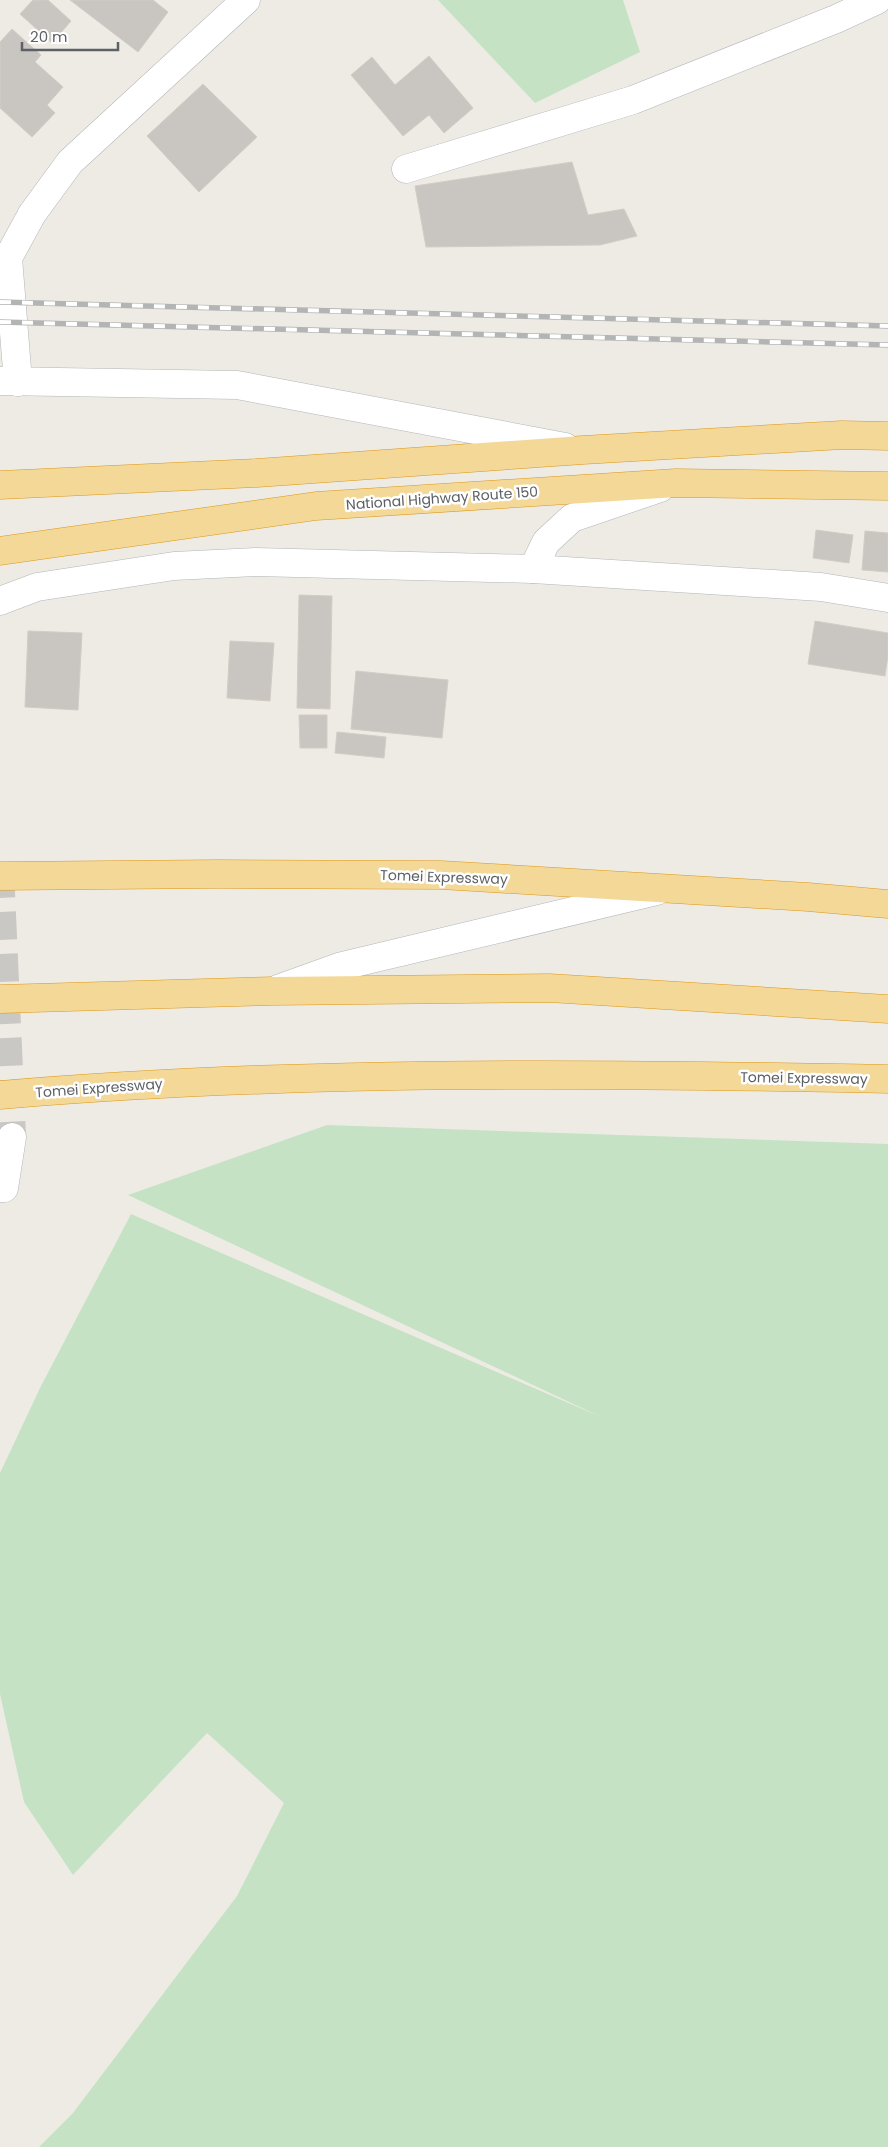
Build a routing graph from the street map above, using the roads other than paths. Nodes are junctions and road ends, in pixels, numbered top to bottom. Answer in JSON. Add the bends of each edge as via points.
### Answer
{"nodes":[{"id":1,"x":246,"y":0,"type":"edge"},
{"id":2,"x":877,"y":0,"type":"edge"},
{"id":3,"x":406,"y":169,"type":"dead end"},
{"id":4,"x":9,"y":382,"type":"edge"},
{"id":5,"x":888,"y":436,"type":"edge"},
{"id":6,"x":583,"y":450,"type":"junction"},
{"id":7,"x":676,"y":483,"type":"junction"},
{"id":8,"x":0,"y":485,"type":"edge"},
{"id":9,"x":888,"y":486,"type":"edge"},
{"id":10,"x":0,"y":551,"type":"edge"},
{"id":11,"x":534,"y":569,"type":"junction"},
{"id":12,"x":888,"y":598,"type":"edge"},
{"id":13,"x":0,"y":601,"type":"edge"},
{"id":14,"x":0,"y":876,"type":"edge"},
{"id":15,"x":666,"y":889,"type":"junction"},
{"id":16,"x":888,"y":904,"type":"edge"},
{"id":17,"x":274,"y":991,"type":"junction"},
{"id":18,"x":0,"y":999,"type":"edge"},
{"id":19,"x":888,"y":1009,"type":"edge"},
{"id":20,"x":888,"y":1080,"type":"edge"},
{"id":21,"x":0,"y":1094,"type":"edge"},
{"id":22,"x":12,"y":1137,"type":"tunnel mouth"},
{"id":23,"x":0,"y":1188,"type":"edge"}],
"edges":[{"from":1,"to":4,"type":"street","via":[[70,162],[32,214],[8,258]]},
{"from":2,"to":3,"type":"street","via":[[633,100]]},
{"from":4,"to":6,"type":"street","via":[[237,385]]},
{"from":5,"to":6,"type":"highway","via":[[842,435]]},
{"from":6,"to":8,"type":"highway","via":[[256,473]]},
{"from":7,"to":9,"type":"highway","name":"National Highway Route 150"},
{"from":7,"to":10,"type":"highway","name":"National Highway Route 150","via":[[316,506]]},
{"from":7,"to":11,"type":"street","via":[[572,518],[546,542]]},
{"from":11,"to":12,"type":"street","via":[[821,586]]},
{"from":11,"to":13,"type":"street","via":[[256,562],[174,566],[37,587]]},
{"from":14,"to":15,"type":"highway","name":"Tomei Expressway","via":[[441,875]]},
{"from":15,"to":16,"type":"highway","name":"Tomei Expressway"},
{"from":15,"to":17,"type":"street","via":[[342,966]]},
{"from":17,"to":18,"type":"highway"},
{"from":17,"to":19,"type":"highway","via":[[549,988]]},
{"from":20,"to":21,"type":"highway","name":"Tomei Expressway","via":[[639,1074],[406,1075],[123,1084]]},
{"from":22,"to":23,"type":"street","via":[[4,1188]]}]}
